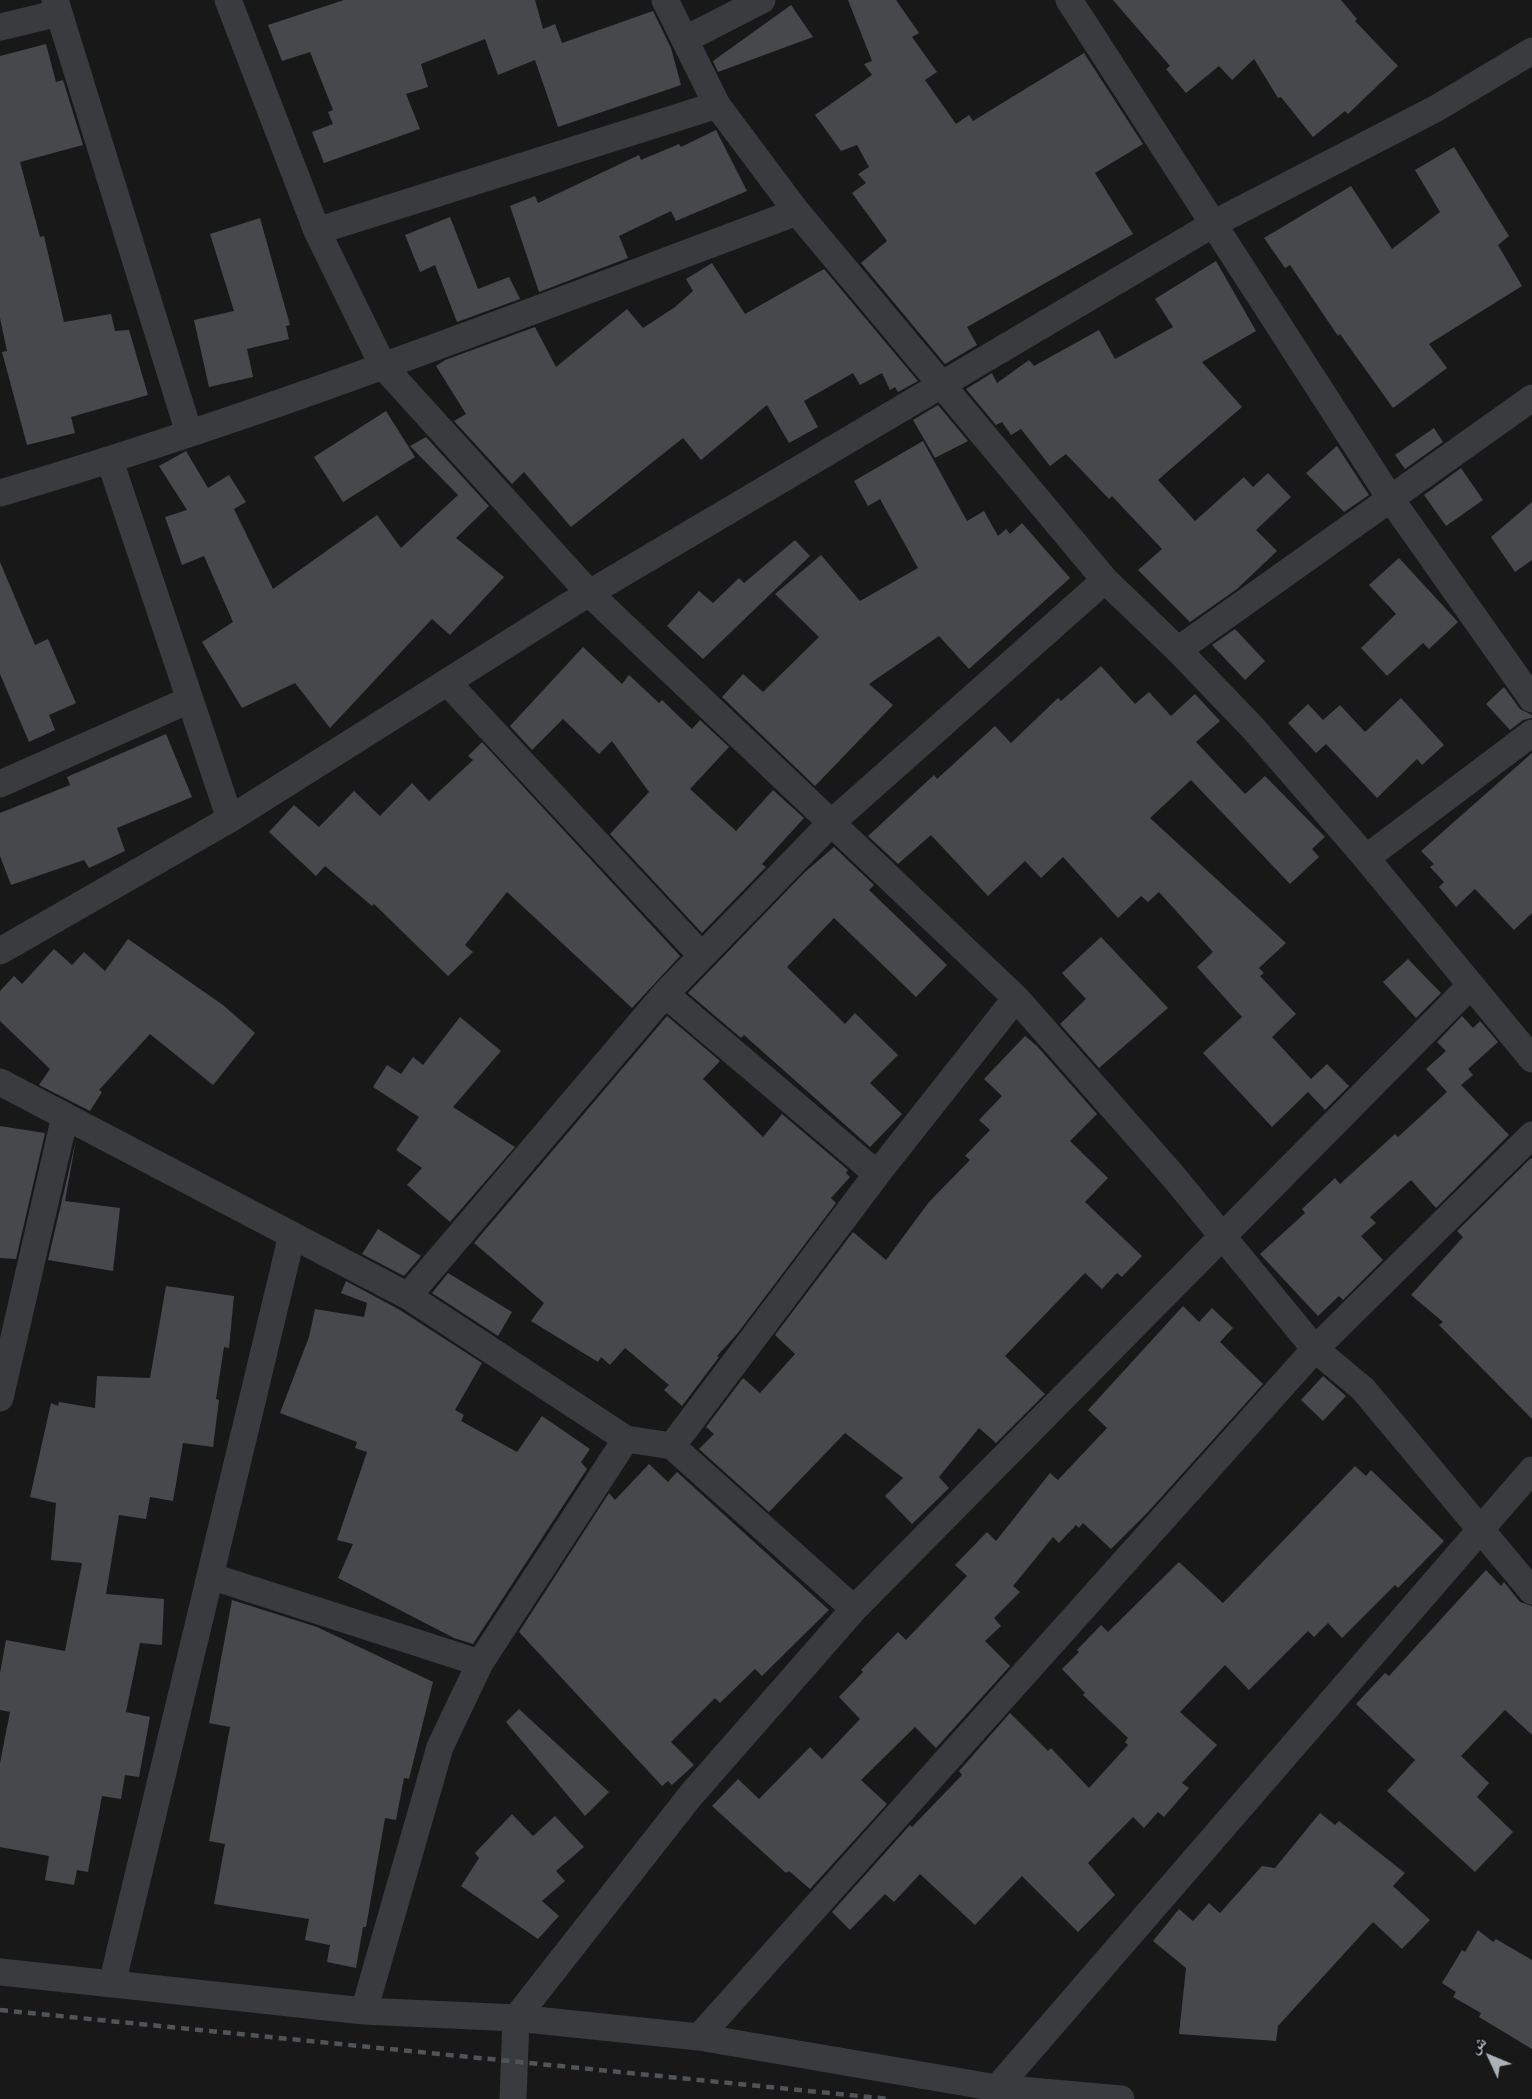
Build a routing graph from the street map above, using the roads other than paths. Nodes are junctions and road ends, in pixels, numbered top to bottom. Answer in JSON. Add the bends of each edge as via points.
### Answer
{"nodes":[{"id":1,"x":228,"y":0,"type":"edge"},
{"id":2,"x":665,"y":0,"type":"edge"},
{"id":3,"x":762,"y":0,"type":"edge"},
{"id":4,"x":1069,"y":0,"type":"edge"},
{"id":5,"x":57,"y":7,"type":"edge"},
{"id":6,"x":0,"y":27,"type":"edge"},
{"id":7,"x":686,"y":39,"type":"junction"},
{"id":8,"x":1532,"y":51,"type":"edge"},
{"id":9,"x":717,"y":105,"type":"junction"},
{"id":10,"x":797,"y":212,"type":"junction"},
{"id":11,"x":1215,"y":224,"type":"junction"},
{"id":12,"x":317,"y":231,"type":"junction"},
{"id":13,"x":383,"y":366,"type":"junction"},
{"id":14,"x":940,"y":385,"type":"junction"},
{"id":15,"x":1532,"y":398,"type":"edge"},
{"id":16,"x":189,"y":433,"type":"junction"},
{"id":17,"x":110,"y":461,"type":"junction"},
{"id":18,"x":0,"y":493,"type":"edge"},
{"id":19,"x":1390,"y":498,"type":"junction"},
{"id":20,"x":1106,"y":580,"type":"junction"},
{"id":21,"x":590,"y":594,"type":"junction"},
{"id":22,"x":1178,"y":650,"type":"junction"},
{"id":23,"x":447,"y":682,"type":"junction"},
{"id":24,"x":1532,"y":699,"type":"edge"},
{"id":25,"x":189,"y":700,"type":"junction"},
{"id":26,"x":1532,"y":733,"type":"edge"},
{"id":27,"x":0,"y":784,"type":"edge"},
{"id":28,"x":230,"y":819,"type":"junction"},
{"id":29,"x":830,"y":824,"type":"junction"},
{"id":30,"x":1366,"y":858,"type":"junction"},
{"id":31,"x":0,"y":951,"type":"edge"},
{"id":32,"x":702,"y":956,"type":"junction"},
{"id":33,"x":1471,"y":985,"type":"junction"},
{"id":34,"x":665,"y":994,"type":"junction"},
{"id":35,"x":1016,"y":998,"type":"junction"},
{"id":36,"x":1532,"y":1059,"type":"edge"},
{"id":37,"x":0,"y":1082,"type":"edge"},
{"id":38,"x":65,"y":1116,"type":"junction"},
{"id":39,"x":1532,"y":1136,"type":"edge"},
{"id":40,"x":877,"y":1174,"type":"junction"},
{"id":41,"x":292,"y":1235,"type":"junction"},
{"id":42,"x":1222,"y":1238,"type":"junction"},
{"id":43,"x":408,"y":1296,"type":"junction"},
{"id":44,"x":1315,"y":1349,"type":"junction"},
{"id":45,"x":0,"y":1398,"type":"edge"},
{"id":46,"x":626,"y":1439,"type":"junction"},
{"id":47,"x":672,"y":1446,"type":"junction"},
{"id":48,"x":1532,"y":1470,"type":"edge"},
{"id":49,"x":1478,"y":1529,"type":"junction"},
{"id":50,"x":210,"y":1576,"type":"junction"},
{"id":51,"x":1532,"y":1591,"type":"edge"},
{"id":52,"x":854,"y":1609,"type":"junction"},
{"id":53,"x":480,"y":1663,"type":"junction"},
{"id":54,"x":0,"y":1972,"type":"edge"},
{"id":55,"x":112,"y":1984,"type":"junction"},
{"id":56,"x":364,"y":2011,"type":"junction"},
{"id":57,"x":516,"y":2018,"type":"junction"},
{"id":58,"x":699,"y":2037,"type":"junction"},
{"id":59,"x":997,"y":2088,"type":"junction"},
{"id":60,"x":513,"y":2099,"type":"edge"},
{"id":61,"x":1121,"y":2099,"type":"edge"}],
"edges":[{"from":1,"to":12,"type":"street"},
{"from":2,"to":7,"type":"street"},
{"from":3,"to":7,"type":"street"},
{"from":4,"to":11,"type":"street"},
{"from":5,"to":6,"type":"street"},
{"from":5,"to":16,"type":"street"},
{"from":7,"to":9,"type":"street"},
{"from":8,"to":11,"type":"street","via":[[1437,108]]},
{"from":9,"to":10,"type":"street"},
{"from":9,"to":12,"type":"street"},
{"from":10,"to":13,"type":"street"},
{"from":10,"to":14,"type":"street"},
{"from":11,"to":14,"type":"street"},
{"from":11,"to":19,"type":"street"},
{"from":12,"to":13,"type":"street"},
{"from":13,"to":16,"type":"street"},
{"from":13,"to":21,"type":"street"},
{"from":14,"to":20,"type":"street"},
{"from":14,"to":21,"type":"street"},
{"from":15,"to":19,"type":"street"},
{"from":16,"to":17,"type":"street"},
{"from":17,"to":18,"type":"street"},
{"from":17,"to":25,"type":"street"},
{"from":19,"to":22,"type":"street"},
{"from":19,"to":24,"type":"street"},
{"from":20,"to":22,"type":"street"},
{"from":20,"to":29,"type":"street"},
{"from":21,"to":23,"type":"street"},
{"from":21,"to":29,"type":"street"},
{"from":22,"to":30,"type":"street"},
{"from":23,"to":28,"type":"street"},
{"from":23,"to":32,"type":"street"},
{"from":25,"to":27,"type":"street"},
{"from":25,"to":28,"type":"street"},
{"from":26,"to":30,"type":"street"},
{"from":28,"to":31,"type":"street"},
{"from":29,"to":32,"type":"street"},
{"from":29,"to":35,"type":"street","via":[[942,924]]},
{"from":30,"to":33,"type":"street"},
{"from":32,"to":34,"type":"street"},
{"from":33,"to":36,"type":"street"},
{"from":33,"to":42,"type":"street"},
{"from":34,"to":40,"type":"street"},
{"from":34,"to":43,"type":"street"},
{"from":35,"to":40,"type":"street"},
{"from":35,"to":42,"type":"street","via":[[1173,1176]]},
{"from":37,"to":38,"type":"street"},
{"from":38,"to":41,"type":"street"},
{"from":38,"to":45,"type":"street"},
{"from":39,"to":44,"type":"street"},
{"from":40,"to":47,"type":"street"},
{"from":41,"to":43,"type":"street"},
{"from":41,"to":50,"type":"street"},
{"from":42,"to":44,"type":"street"},
{"from":42,"to":52,"type":"street"},
{"from":43,"to":46,"type":"street"},
{"from":44,"to":49,"type":"street","via":[[1363,1389]]},
{"from":44,"to":58,"type":"street"},
{"from":46,"to":47,"type":"street"},
{"from":46,"to":53,"type":"street"},
{"from":47,"to":52,"type":"street"},
{"from":48,"to":49,"type":"street"},
{"from":49,"to":51,"type":"street"},
{"from":49,"to":59,"type":"street"},
{"from":50,"to":53,"type":"street"},
{"from":50,"to":55,"type":"street"},
{"from":52,"to":57,"type":"street","via":[[691,1795]]},
{"from":53,"to":56,"type":"street","via":[[440,1747]]},
{"from":54,"to":55,"type":"street"},
{"from":55,"to":56,"type":"street"},
{"from":56,"to":57,"type":"street"},
{"from":57,"to":58,"type":"street"},
{"from":57,"to":60,"type":"street"},
{"from":58,"to":59,"type":"street"},
{"from":59,"to":61,"type":"street"}]}
